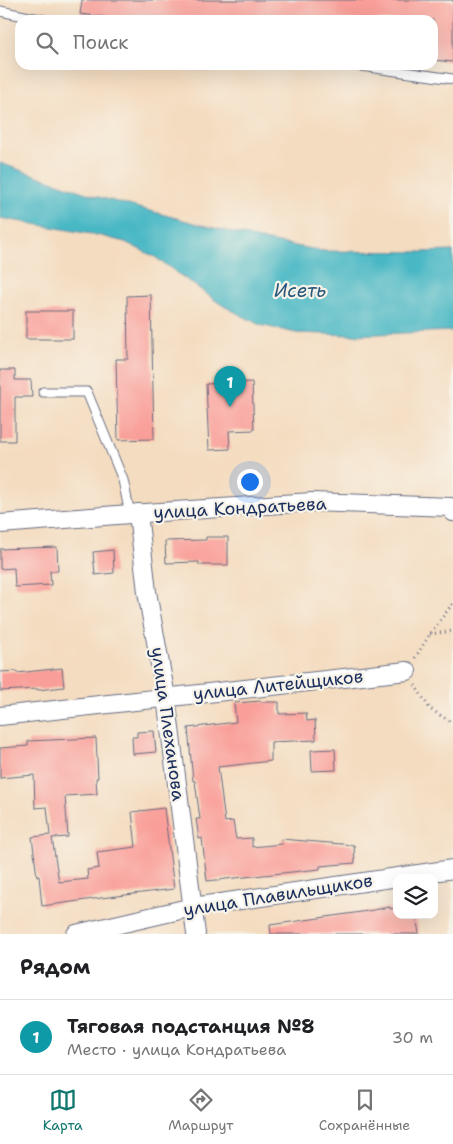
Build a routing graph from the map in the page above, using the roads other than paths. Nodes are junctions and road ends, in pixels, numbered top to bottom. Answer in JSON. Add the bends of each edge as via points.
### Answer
{"nodes":[{"id":1,"x":0,"y":11,"type":"edge"},
{"id":2,"x":20,"y":15,"type":"edge"},
{"id":3,"x":389,"y":70,"type":"edge"},
{"id":4,"x":453,"y":79,"type":"edge"},
{"id":5,"x":43,"y":392,"type":"dead end"},
{"id":6,"x":452,"y":509,"type":"edge"},
{"id":7,"x":134,"y":514,"type":"junction"},
{"id":8,"x":0,"y":524,"type":"edge"},
{"id":9,"x":407,"y":671,"type":"road end"},
{"id":10,"x":166,"y":697,"type":"junction"},
{"id":11,"x":0,"y":716,"type":"edge"},
{"id":12,"x":453,"y":869,"type":"edge"},
{"id":13,"x":193,"y":907,"type":"junction"},
{"id":14,"x":76,"y":934,"type":"edge"},
{"id":15,"x":196,"y":934,"type":"edge"}],
"edges":[{"from":1,"to":2,"type":"lane"},
{"from":3,"to":4,"type":"lane"},
{"from":5,"to":7,"type":"lane","via":[[87,392]]},
{"from":6,"to":7,"type":"street","name":"улица Кондратьева","via":[[312,502]]},
{"from":7,"to":8,"type":"street","name":"улица Кондратьева"},
{"from":7,"to":10,"type":"street","name":"улица Плеханова"},
{"from":9,"to":10,"type":"street","name":"улица Литейщиков"},
{"from":10,"to":11,"type":"street","name":"улица Литейщиков"},
{"from":10,"to":13,"type":"street","name":"улица Плеханова"},
{"from":12,"to":13,"type":"street","name":"улица Плавильщиков"},
{"from":13,"to":14,"type":"street","name":"улица Плавильщиков"},
{"from":13,"to":15,"type":"street","name":"улица Плеханова"}]}
